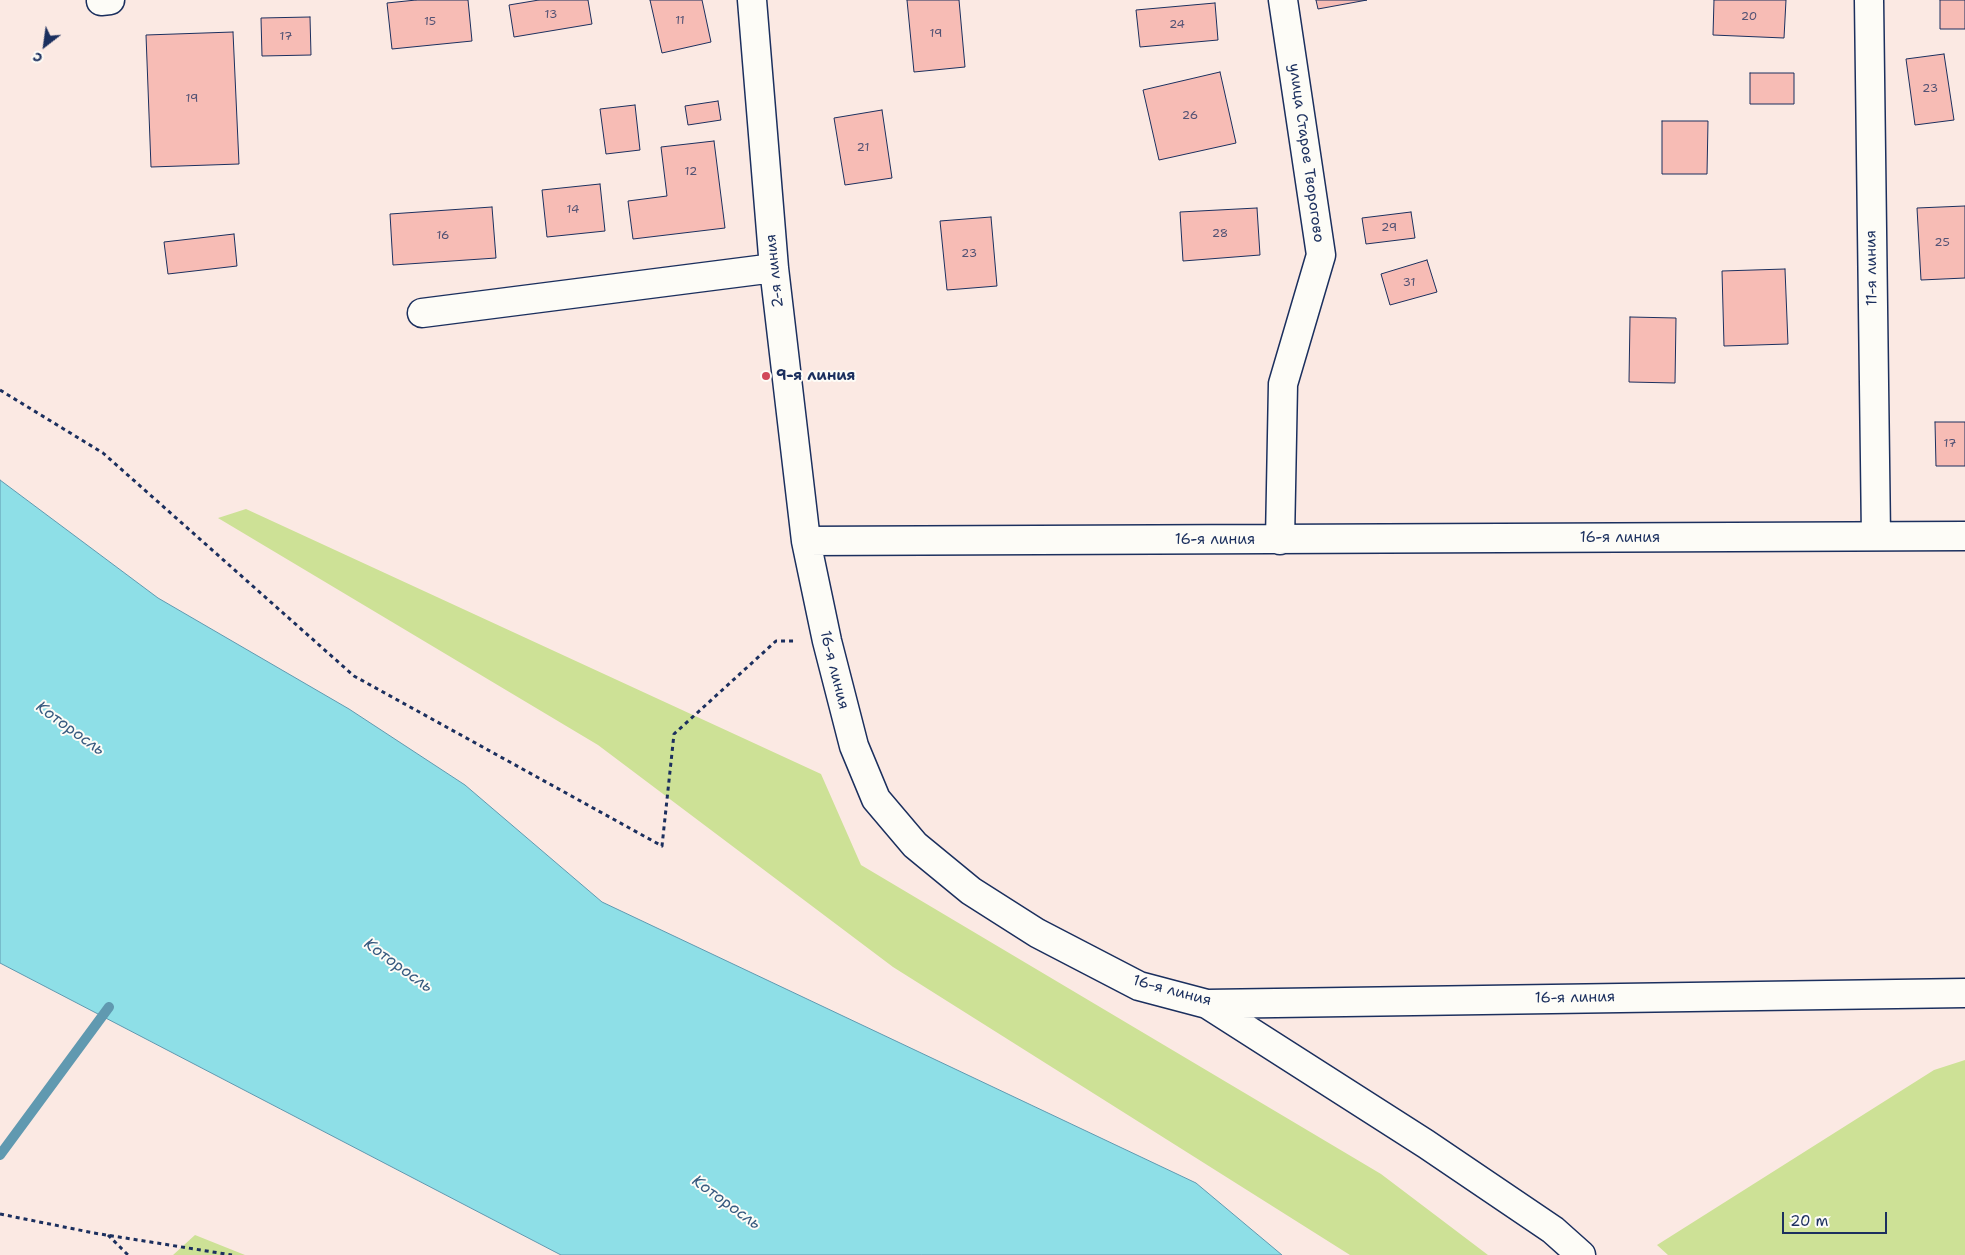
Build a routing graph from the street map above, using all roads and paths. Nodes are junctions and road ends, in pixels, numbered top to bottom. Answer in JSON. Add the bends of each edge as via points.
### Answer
{"nodes":[{"id":1,"x":752,"y":0,"type":"edge"},
{"id":2,"x":1283,"y":0,"type":"edge"},
{"id":3,"x":1869,"y":0,"type":"edge"},
{"id":4,"x":774,"y":268,"type":"junction"},
{"id":5,"x":422,"y":313,"type":"dead end"},
{"id":6,"x":0,"y":390,"type":"edge"},
{"id":7,"x":1876,"y":536,"type":"junction"},
{"id":8,"x":1965,"y":536,"type":"edge"},
{"id":9,"x":1280,"y":540,"type":"junction"},
{"id":10,"x":806,"y":542,"type":"junction"},
{"id":11,"x":827,"y":642,"type":"junction"},
{"id":12,"x":1965,"y":993,"type":"edge"},
{"id":13,"x":1207,"y":1004,"type":"junction"},
{"id":14,"x":0,"y":1214,"type":"edge"},
{"id":15,"x":108,"y":1235,"type":"junction"},
{"id":16,"x":128,"y":1255,"type":"edge"},
{"id":17,"x":232,"y":1255,"type":"edge"},
{"id":18,"x":1581,"y":1255,"type":"edge"}],
"edges":[{"from":1,"to":4,"type":"street","name":"2-я линия"},
{"from":2,"to":9,"type":"street","name":"улица Старое Творогово","via":[[1321,255],[1283,384]]},
{"from":3,"to":7,"type":"street","name":"11-я линия"},
{"from":4,"to":5,"type":"street"},
{"from":4,"to":10,"type":"street","name":"2-я линия"},
{"from":6,"to":11,"type":"path","via":[[103,453],[354,676],[662,846],[674,734],[776,641]]},
{"from":7,"to":8,"type":"street","name":"16-я линия"},
{"from":7,"to":9,"type":"street","name":"16-я линия"},
{"from":9,"to":10,"type":"street","name":"16-я линия"},
{"from":10,"to":11,"type":"street","name":"16-я линия"},
{"from":11,"to":13,"type":"street","name":"16-я линия","via":[[854,746],[876,799],[915,845],[971,891],[1037,934],[1139,986]]},
{"from":12,"to":13,"type":"street","name":"16-я линия"},
{"from":13,"to":18,"type":"street","via":[[1434,1150],[1553,1230]]},
{"from":14,"to":15,"type":"path"},
{"from":15,"to":16,"type":"path"},
{"from":15,"to":17,"type":"path"}]}
